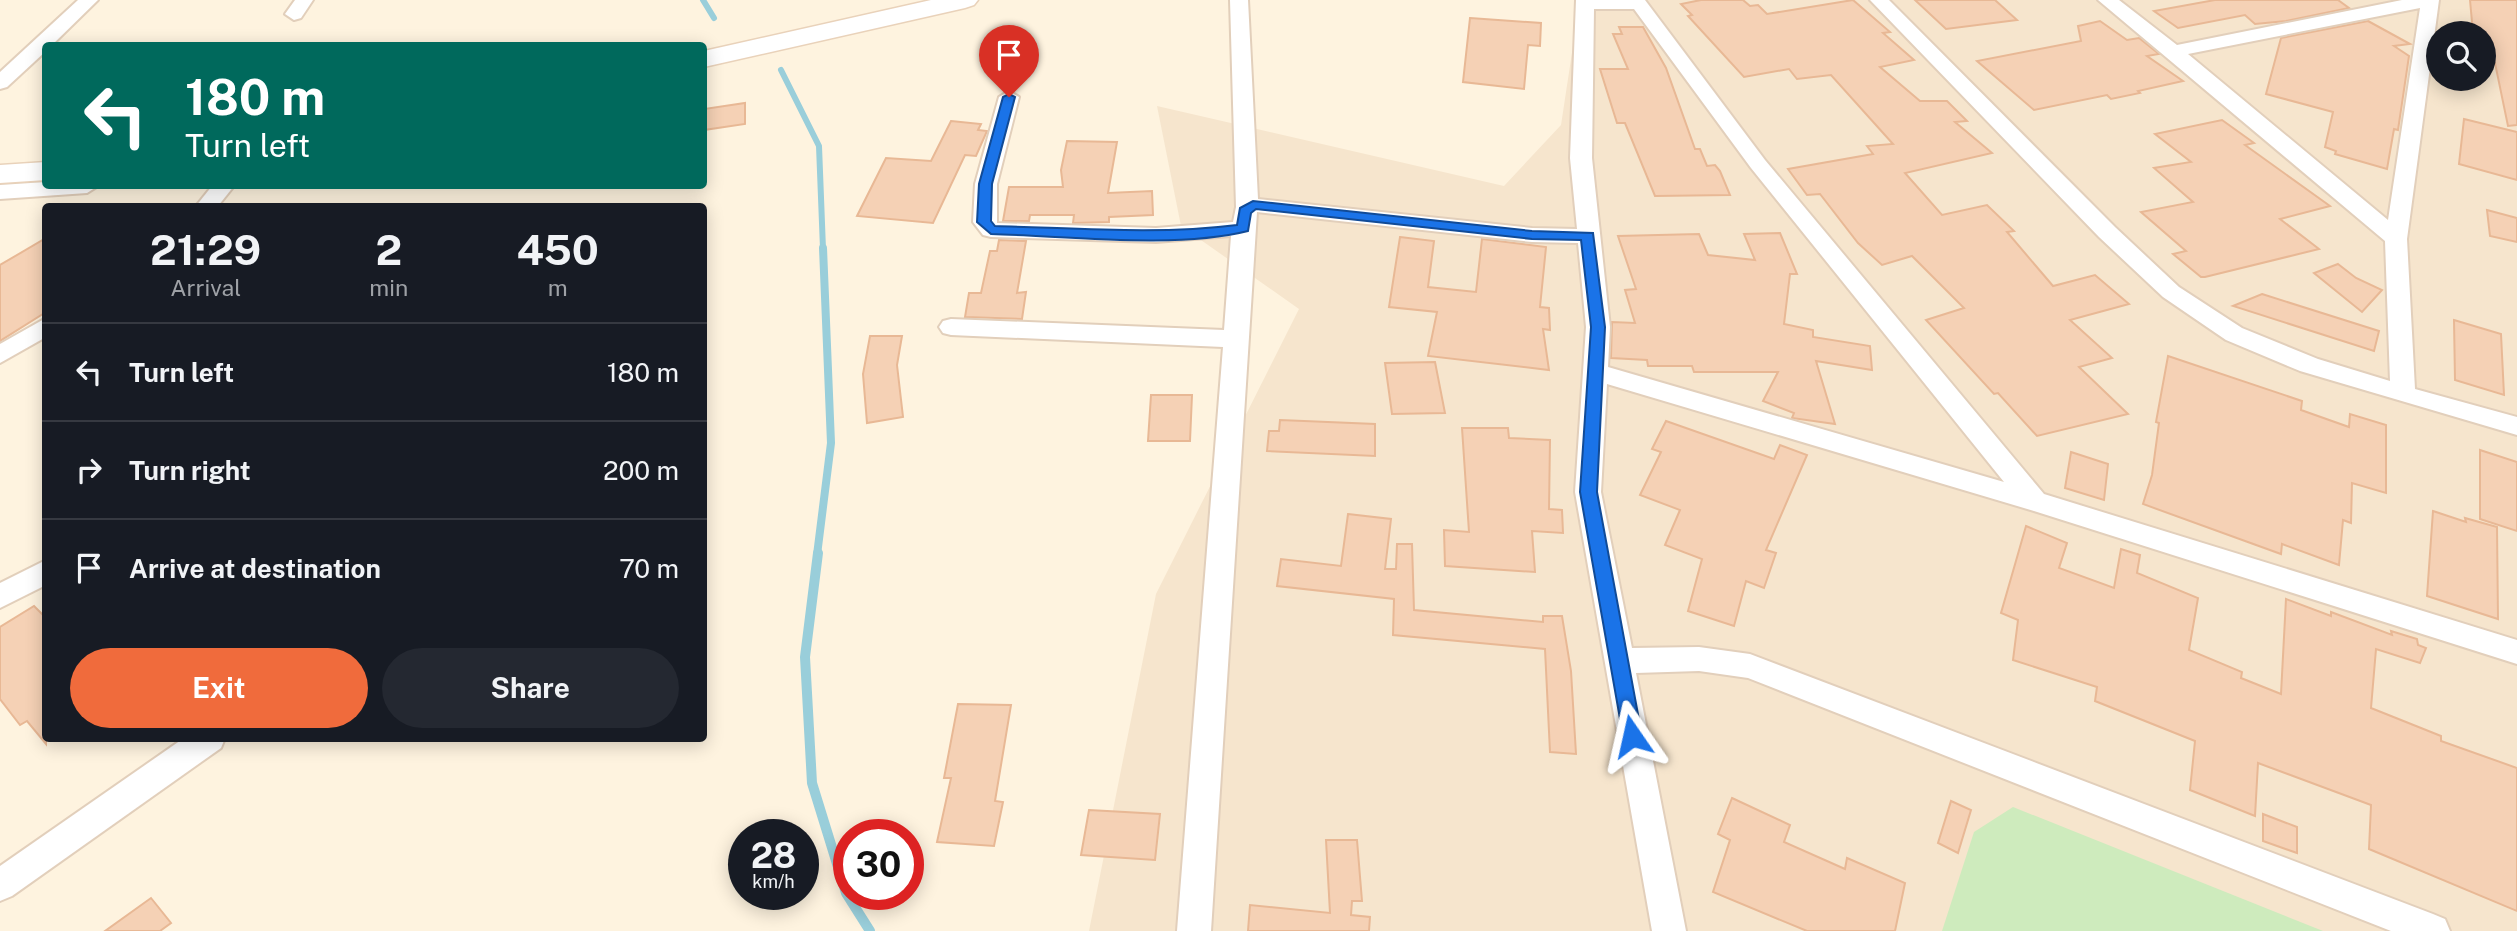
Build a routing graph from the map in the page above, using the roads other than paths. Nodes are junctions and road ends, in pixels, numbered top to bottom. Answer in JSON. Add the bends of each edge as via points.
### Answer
{"nodes":[{"id":1,"x":89,"y":0,"type":"edge"},
{"id":2,"x":900,"y":0,"type":"edge"},
{"id":3,"x":965,"y":0,"type":"edge"},
{"id":4,"x":1240,"y":0,"type":"edge"},
{"id":5,"x":1662,"y":0,"type":"edge"},
{"id":6,"x":1879,"y":0,"type":"edge"},
{"id":7,"x":2107,"y":0,"type":"edge"},
{"id":8,"x":2430,"y":0,"type":"edge"},
{"id":9,"x":1585,"y":1,"type":"edge"},
{"id":10,"x":1639,"y":4,"type":"junction"},
{"id":11,"x":44,"y":42,"type":"edge"},
{"id":12,"x":707,"y":43,"type":"edge"},
{"id":13,"x":42,"y":44,"type":"edge"},
{"id":14,"x":2173,"y":51,"type":"junction"},
{"id":15,"x":707,"y":58,"type":"edge"},
{"id":16,"x":0,"y":83,"type":"edge"},
{"id":17,"x":1009,"y":97,"type":"dead end"},
{"id":18,"x":42,"y":153,"type":"edge"},
{"id":19,"x":0,"y":156,"type":"edge"},
{"id":20,"x":42,"y":171,"type":"edge"},
{"id":21,"x":0,"y":174,"type":"edge"},
{"id":22,"x":44,"y":189,"type":"edge"},
{"id":23,"x":220,"y":189,"type":"edge"},
{"id":24,"x":0,"y":192,"type":"edge"},
{"id":25,"x":209,"y":203,"type":"edge"},
{"id":26,"x":1245,"y":218,"type":"junction"},
{"id":27,"x":1588,"y":236,"type":"junction"},
{"id":28,"x":2396,"y":239,"type":"junction"},
{"id":29,"x":951,"y":327,"type":"dead end"},
{"id":30,"x":42,"y":329,"type":"edge"},
{"id":31,"x":1235,"y":339,"type":"junction"},
{"id":32,"x":0,"y":355,"type":"edge"},
{"id":33,"x":1594,"y":372,"type":"junction"},
{"id":34,"x":2403,"y":394,"type":"junction"},
{"id":35,"x":2517,"y":426,"type":"edge"},
{"id":36,"x":2035,"y":501,"type":"junction"},
{"id":37,"x":42,"y":573,"type":"edge"},
{"id":38,"x":0,"y":597,"type":"edge"},
{"id":39,"x":2517,"y":652,"type":"edge"},
{"id":40,"x":1617,"y":661,"type":"junction"},
{"id":41,"x":204,"y":742,"type":"edge"},
{"id":42,"x":0,"y":885,"type":"edge"},
{"id":43,"x":1194,"y":931,"type":"edge"},
{"id":44,"x":1669,"y":931,"type":"edge"},
{"id":45,"x":2433,"y":931,"type":"edge"}],
"edges":[{"from":1,"to":11,"type":"street"},
{"from":2,"to":12,"type":"main road"},
{"from":3,"to":15,"type":"main road"},
{"from":4,"to":26,"type":"street"},
{"from":5,"to":10,"type":"street"},
{"from":6,"to":34,"type":"street","via":[[2171,292],[2234,334],[2309,365]]},
{"from":7,"to":14,"type":"street"},
{"from":8,"to":14,"type":"street"},
{"from":8,"to":28,"type":"street"},
{"from":9,"to":10,"type":"street"},
{"from":9,"to":27,"type":"street","via":[[1581,158]]},
{"from":10,"to":36,"type":"street","via":[[1758,164]]},
{"from":13,"to":16,"type":"street"},
{"from":14,"to":28,"type":"street"},
{"from":17,"to":26,"type":"street","via":[[986,184],[984,222],[991,230],[1156,235]]},
{"from":18,"to":19,"type":"main road"},
{"from":20,"to":21,"type":"main road"},
{"from":22,"to":24,"type":"street"},
{"from":23,"to":25,"type":"street"},
{"from":26,"to":27,"type":"street","via":[[1253,205],[1532,235]]},
{"from":26,"to":31,"type":"street"},
{"from":27,"to":33,"type":"street","via":[[1598,327]]},
{"from":28,"to":34,"type":"street"},
{"from":29,"to":31,"type":"street"},
{"from":30,"to":32,"type":"street"},
{"from":31,"to":43,"type":"street"},
{"from":33,"to":36,"type":"street"},
{"from":33,"to":40,"type":"street","via":[[1588,492]]},
{"from":34,"to":35,"type":"street"},
{"from":36,"to":39,"type":"street"},
{"from":37,"to":38,"type":"street"},
{"from":40,"to":44,"type":"street"},
{"from":40,"to":45,"type":"street","via":[[1699,659],[1762,670]]},
{"from":41,"to":42,"type":"street"}]}
